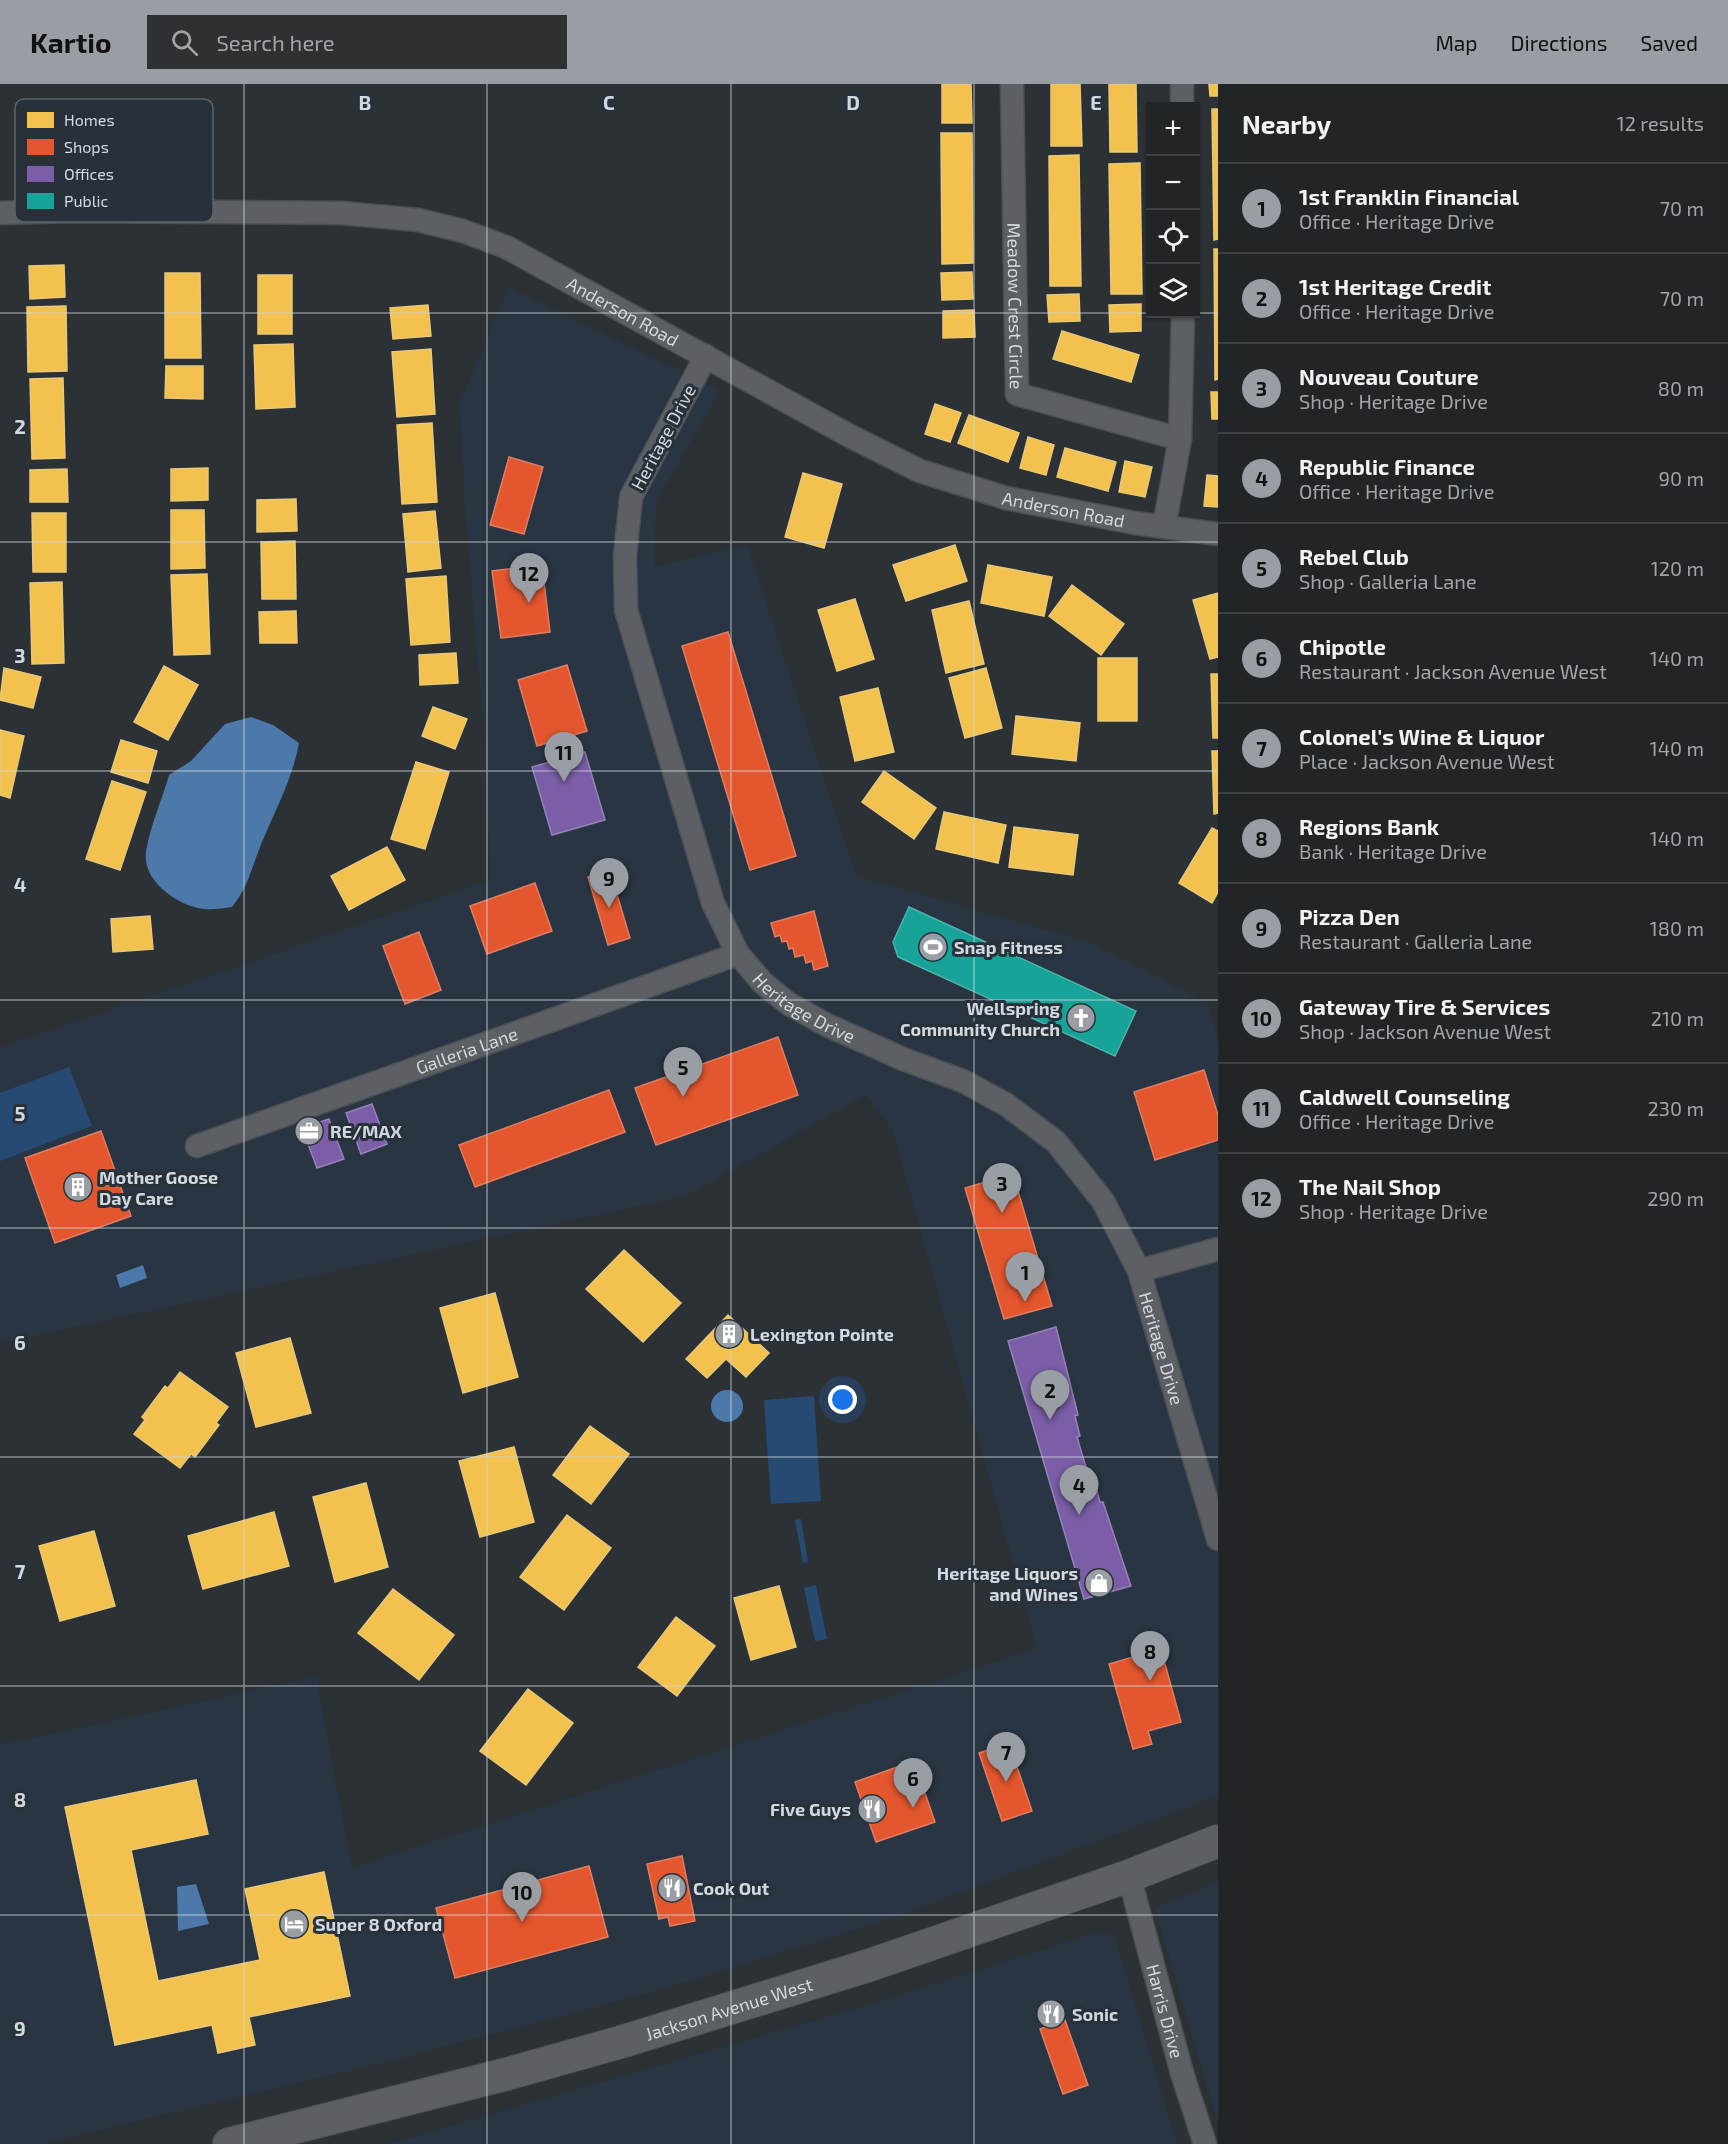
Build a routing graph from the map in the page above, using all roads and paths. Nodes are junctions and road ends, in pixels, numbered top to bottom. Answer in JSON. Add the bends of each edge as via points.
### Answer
{"nodes":[{"id":1,"x":1012,"y":84,"type":"edge"},
{"id":2,"x":1182,"y":84,"type":"edge"},
{"id":3,"x":1182,"y":102,"type":"edge"},
{"id":4,"x":213,"y":212,"type":"edge"},
{"id":5,"x":0,"y":213,"type":"edge"},
{"id":6,"x":15,"y":213,"type":"edge"},
{"id":7,"x":1183,"y":318,"type":"edge"},
{"id":8,"x":706,"y":356,"type":"junction"},
{"id":9,"x":1180,"y":439,"type":"junction"},
{"id":10,"x":1164,"y":527,"type":"junction"},
{"id":11,"x":1218,"y":534,"type":"edge"},
{"id":12,"x":738,"y":954,"type":"junction"},
{"id":13,"x":197,"y":1146,"type":"dead end"},
{"id":14,"x":1218,"y":1249,"type":"edge"},
{"id":15,"x":1139,"y":1271,"type":"junction"},
{"id":16,"x":1218,"y":1539,"type":"edge"},
{"id":17,"x":1218,"y":1841,"type":"edge"},
{"id":18,"x":1129,"y":1876,"type":"junction"},
{"id":19,"x":229,"y":2144,"type":"edge"},
{"id":20,"x":1205,"y":2144,"type":"edge"}],
"edges":[{"from":1,"to":9,"type":"street","name":"Meadow Crest Circle","via":[[1017,394]]},
{"from":2,"to":3,"type":"street"},
{"from":4,"to":8,"type":"street","name":"Anderson Road","via":[[342,213],[418,220],[463,231],[506,248]]},
{"from":5,"to":6,"type":"street","name":"Anderson Road"},
{"from":7,"to":9,"type":"street"},
{"from":8,"to":10,"type":"street","name":"Anderson Road","via":[[921,471],[1006,498]]},
{"from":8,"to":12,"type":"street","name":"Heritage Drive","via":[[631,497],[625,556],[626,610],[713,903]]},
{"from":9,"to":10,"type":"street"},
{"from":10,"to":11,"type":"street","name":"Anderson Road"},
{"from":12,"to":13,"type":"street","name":"Galleria Lane"},
{"from":12,"to":15,"type":"street","name":"Heritage Drive","via":[[763,983],[814,1019],[963,1081],[1007,1105],[1056,1142],[1103,1201]]},
{"from":14,"to":15,"type":"street"},
{"from":15,"to":16,"type":"street","name":"Heritage Drive"},
{"from":17,"to":18,"type":"main road","name":"Jackson Avenue West"},
{"from":18,"to":19,"type":"main road","name":"Jackson Avenue West","via":[[870,1965],[621,2042]]},
{"from":18,"to":20,"type":"street","name":"Harris Drive"}]}
